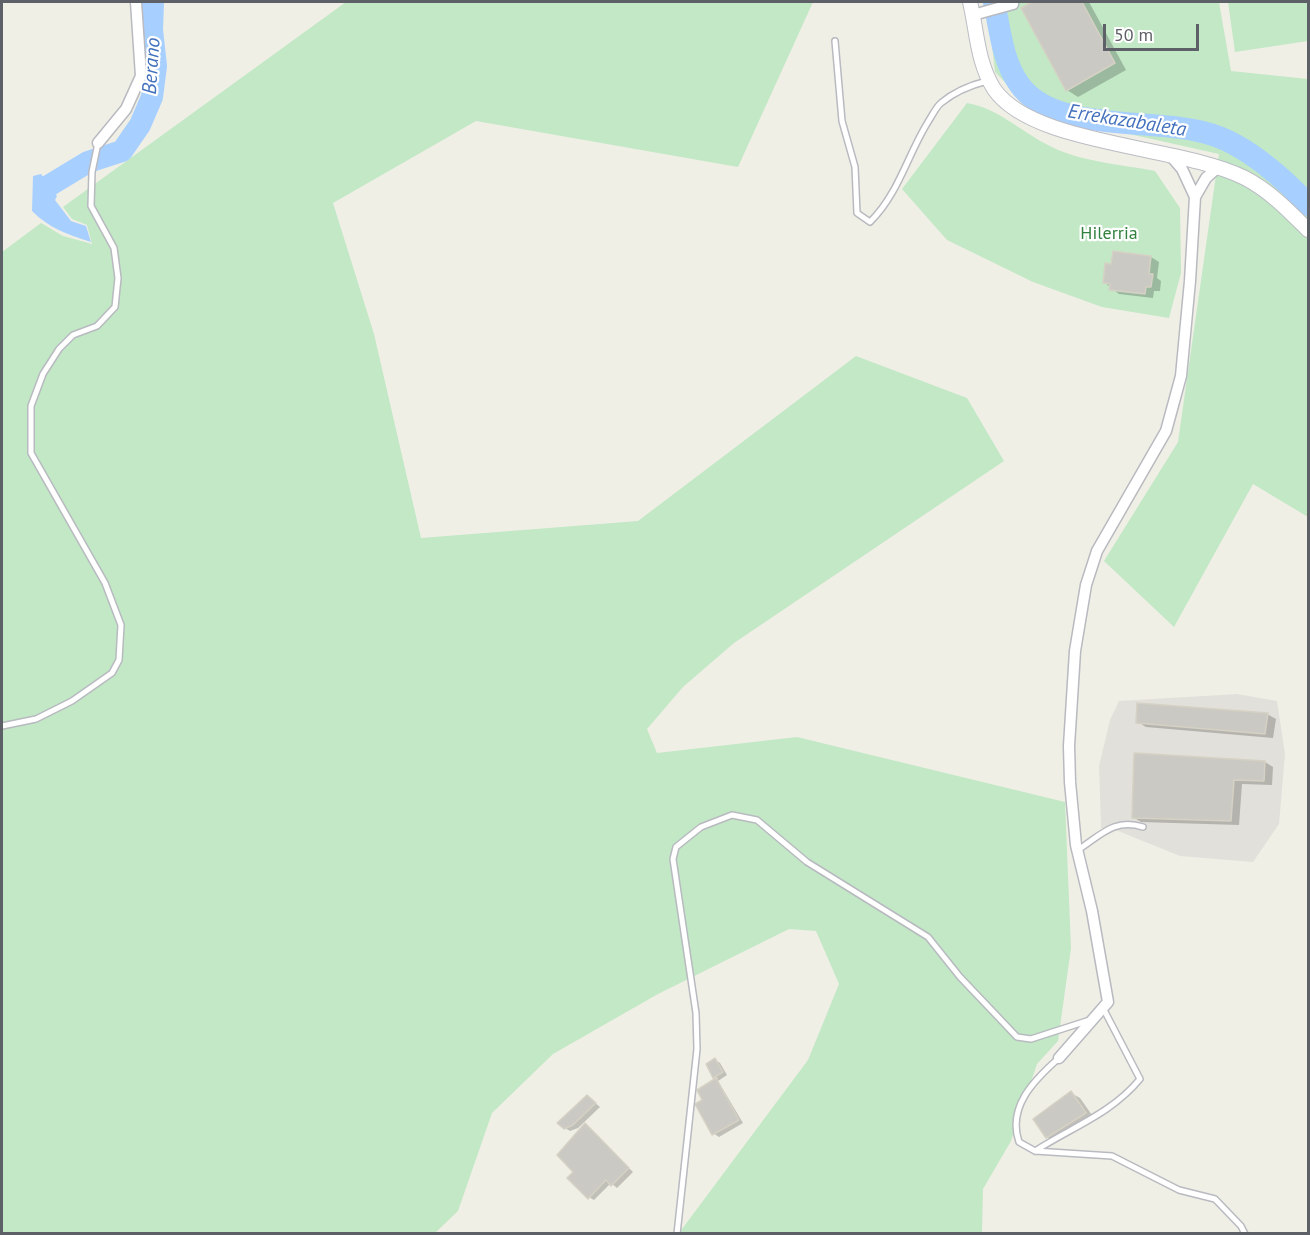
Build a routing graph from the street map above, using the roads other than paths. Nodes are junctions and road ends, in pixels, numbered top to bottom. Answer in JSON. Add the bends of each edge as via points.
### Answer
{"nodes":[{"id":1,"x":136,"y":2,"type":"edge"},
{"id":2,"x":1009,"y":4,"type":"edge"},
{"id":3,"x":976,"y":9,"type":"edge"},
{"id":4,"x":835,"y":40,"type":"dead end"},
{"id":5,"x":989,"y":80,"type":"junction"},
{"id":6,"x":98,"y":143,"type":"joint"},
{"id":7,"x":1170,"y":154,"type":"junction"},
{"id":8,"x":1217,"y":168,"type":"junction"},
{"id":9,"x":1194,"y":196,"type":"junction"},
{"id":10,"x":1308,"y":230,"type":"edge"},
{"id":11,"x":2,"y":726,"type":"edge"},
{"id":12,"x":1143,"y":827,"type":"dead end"},
{"id":13,"x":1078,"y":851,"type":"junction"},
{"id":14,"x":1103,"y":1008,"type":"junction"},
{"id":15,"x":1094,"y":1019,"type":"junction"},
{"id":16,"x":1059,"y":1058,"type":"joint"},
{"id":17,"x":1035,"y":1151,"type":"junction"},
{"id":18,"x":677,"y":1233,"type":"edge"},
{"id":19,"x":1245,"y":1233,"type":"edge"}],
"edges":[{"from":1,"to":6,"type":"street","via":[[141,76],[126,109]]},
{"from":2,"to":3,"type":"street"},
{"from":3,"to":5,"type":"main road","via":[[977,48]]},
{"from":4,"to":5,"type":"lane","via":[[842,121],[855,167],[857,213],[870,222],[879,214],[940,104],[968,86]]},
{"from":5,"to":7,"type":"main road","via":[[1004,101],[1038,123]]},
{"from":6,"to":11,"type":"lane","via":[[91,206],[114,248],[118,278],[115,307],[97,327],[74,335],[59,349],[43,374],[31,406],[31,453],[105,584],[121,625],[119,660],[112,673],[72,701],[36,719]]},
{"from":7,"to":8,"type":"main road"},
{"from":7,"to":9,"type":"street"},
{"from":8,"to":9,"type":"street"},
{"from":8,"to":10,"type":"main road","via":[[1257,185]]},
{"from":9,"to":13,"type":"street","via":[[1181,376],[1166,431],[1097,551],[1086,585],[1075,651],[1069,746]]},
{"from":12,"to":13,"type":"lane","via":[[1127,822],[1115,825]]},
{"from":13,"to":14,"type":"street","via":[[1108,1002]]},
{"from":14,"to":15,"type":"street"},
{"from":14,"to":17,"type":"lane","via":[[1140,1079],[1125,1097]]},
{"from":15,"to":16,"type":"street"},
{"from":15,"to":18,"type":"lane","via":[[1031,1039],[1017,1037],[928,937],[807,862],[756,820],[732,815],[701,827],[676,847],[673,859],[696,1012],[697,1049]]},
{"from":16,"to":17,"type":"lane","via":[[1020,1103],[1014,1127],[1019,1142]]},
{"from":17,"to":19,"type":"lane","via":[[1112,1156],[1179,1190],[1215,1199]]}]}
